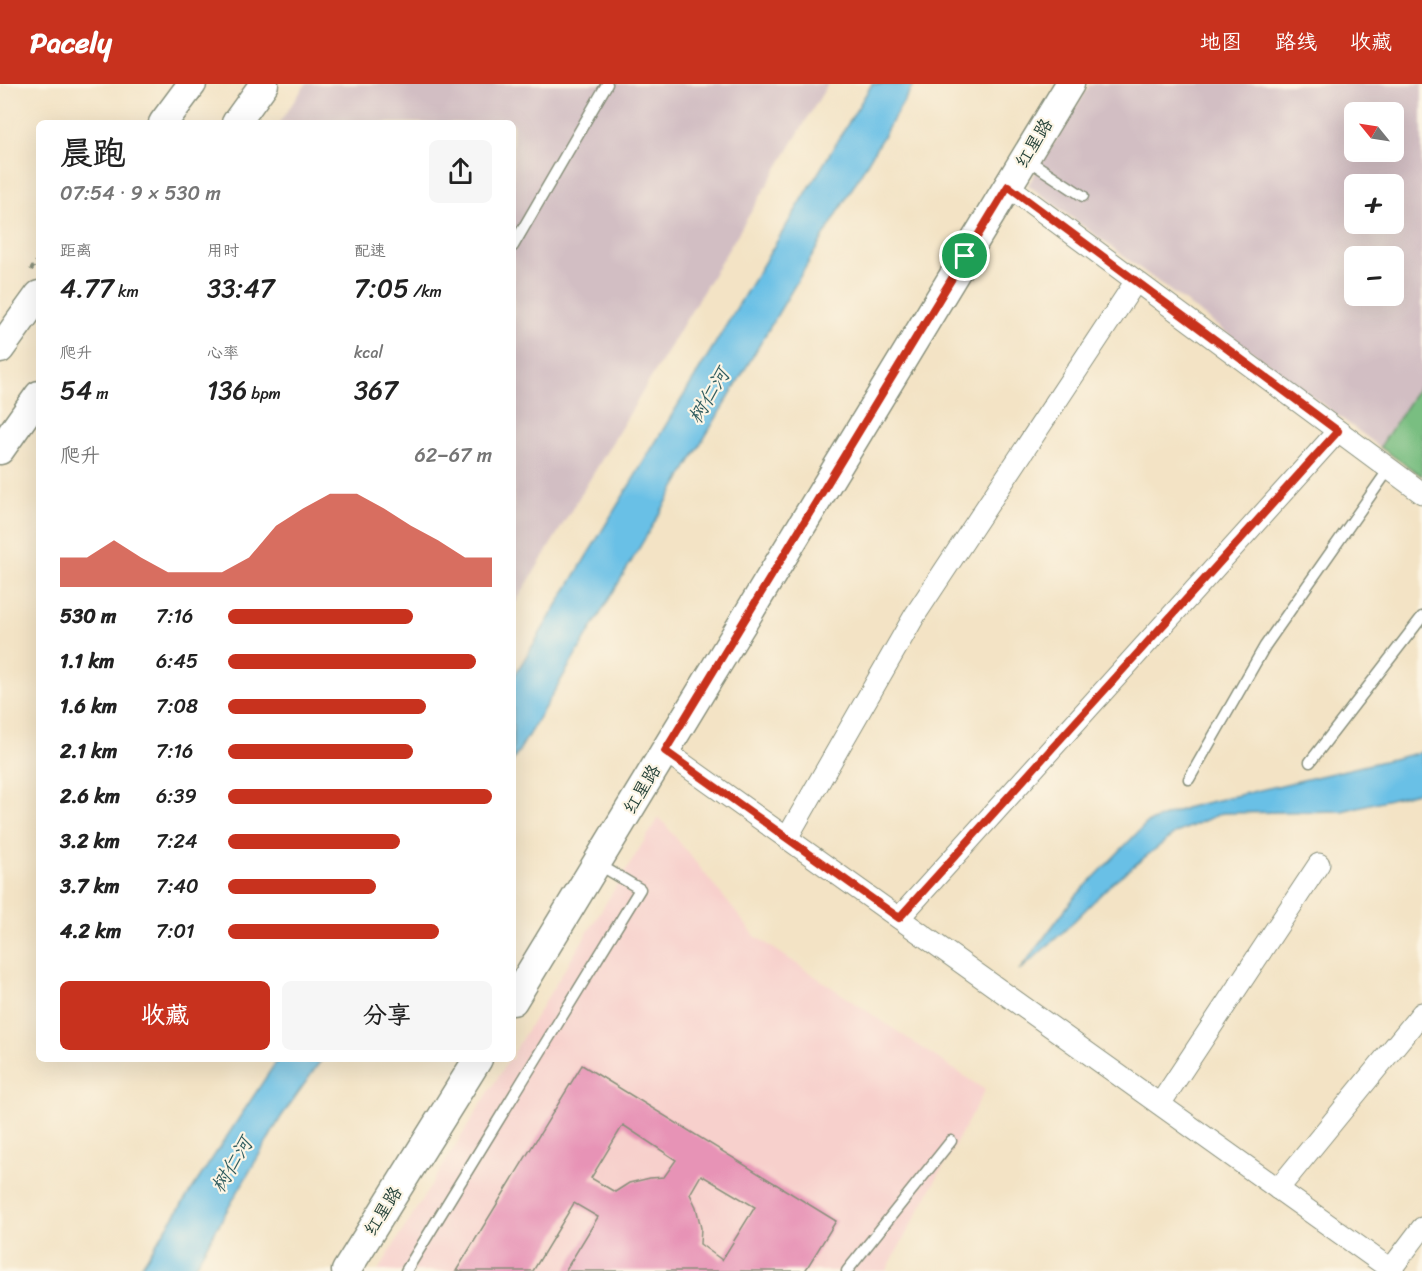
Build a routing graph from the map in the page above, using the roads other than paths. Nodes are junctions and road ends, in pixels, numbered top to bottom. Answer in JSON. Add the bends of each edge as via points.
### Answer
{"nodes":[{"id":1,"x":192,"y":84,"type":"edge"},
{"id":2,"x":264,"y":84,"type":"edge"},
{"id":3,"x":607,"y":84,"type":"edge"},
{"id":4,"x":1070,"y":84,"type":"edge"},
{"id":5,"x":166,"y":120,"type":"edge"},
{"id":6,"x":238,"y":120,"type":"edge"},
{"id":7,"x":1025,"y":158,"type":"junction"},
{"id":8,"x":1008,"y":186,"type":"junction"},
{"id":9,"x":1083,"y":196,"type":"dead end"},
{"id":10,"x":516,"y":241,"type":"edge"},
{"id":11,"x":1136,"y":281,"type":"junction"},
{"id":12,"x":36,"y":299,"type":"edge"},
{"id":13,"x":0,"y":350,"type":"edge"},
{"id":14,"x":36,"y":399,"type":"edge"},
{"id":15,"x":1338,"y":431,"type":"junction"},
{"id":16,"x":0,"y":450,"type":"edge"},
{"id":17,"x":1389,"y":469,"type":"junction"},
{"id":18,"x":1422,"y":493,"type":"edge"},
{"id":19,"x":1422,"y":617,"type":"edge"},
{"id":20,"x":665,"y":751,"type":"junction"},
{"id":21,"x":1310,"y":762,"type":"dead end"},
{"id":22,"x":1189,"y":779,"type":"dead end"},
{"id":23,"x":787,"y":838,"type":"junction"},
{"id":24,"x":597,"y":864,"type":"junction"},
{"id":25,"x":1319,"y":864,"type":"dead end"},
{"id":26,"x":899,"y":918,"type":"junction"},
{"id":27,"x":516,"y":996,"type":"edge"},
{"id":28,"x":1422,"y":1013,"type":"edge"},
{"id":29,"x":476,"y":1062,"type":"edge"},
{"id":30,"x":1160,"y":1104,"type":"junction"},
{"id":31,"x":951,"y":1141,"type":"dead end"},
{"id":32,"x":1278,"y":1189,"type":"junction"},
{"id":33,"x":1422,"y":1228,"type":"edge"},
{"id":34,"x":353,"y":1268,"type":"edge"},
{"id":35,"x":1392,"y":1270,"type":"edge"},
{"id":36,"x":406,"y":1271,"type":"edge"},
{"id":37,"x":847,"y":1271,"type":"edge"}],
"edges":[{"from":1,"to":5,"type":"street"},
{"from":2,"to":6,"type":"street"},
{"from":3,"to":10,"type":"lane"},
{"from":4,"to":7,"type":"street","name":"红星路"},
{"from":7,"to":8,"type":"street","name":"红星路"},
{"from":7,"to":9,"type":"lane"},
{"from":8,"to":11,"type":"street"},
{"from":8,"to":20,"type":"street","name":"红星路"},
{"from":11,"to":15,"type":"street"},
{"from":11,"to":23,"type":"street","via":[[915,615]]},
{"from":12,"to":13,"type":"street"},
{"from":14,"to":16,"type":"street"},
{"from":15,"to":17,"type":"street"},
{"from":15,"to":26,"type":"street"},
{"from":17,"to":18,"type":"street"},
{"from":17,"to":22,"type":"lane","via":[[1265,646]]},
{"from":19,"to":21,"type":"lane"},
{"from":20,"to":23,"type":"street"},
{"from":20,"to":24,"type":"street","name":"红星路"},
{"from":23,"to":26,"type":"street"},
{"from":24,"to":27,"type":"street","name":"红星路"},
{"from":24,"to":36,"type":"lane","via":[[640,889]]},
{"from":25,"to":30,"type":"street"},
{"from":26,"to":30,"type":"street"},
{"from":28,"to":32,"type":"street"},
{"from":29,"to":34,"type":"street","name":"红星路"},
{"from":30,"to":32,"type":"street"},
{"from":31,"to":37,"type":"lane"},
{"from":32,"to":35,"type":"street"},
{"from":33,"to":35,"type":"street"}]}
